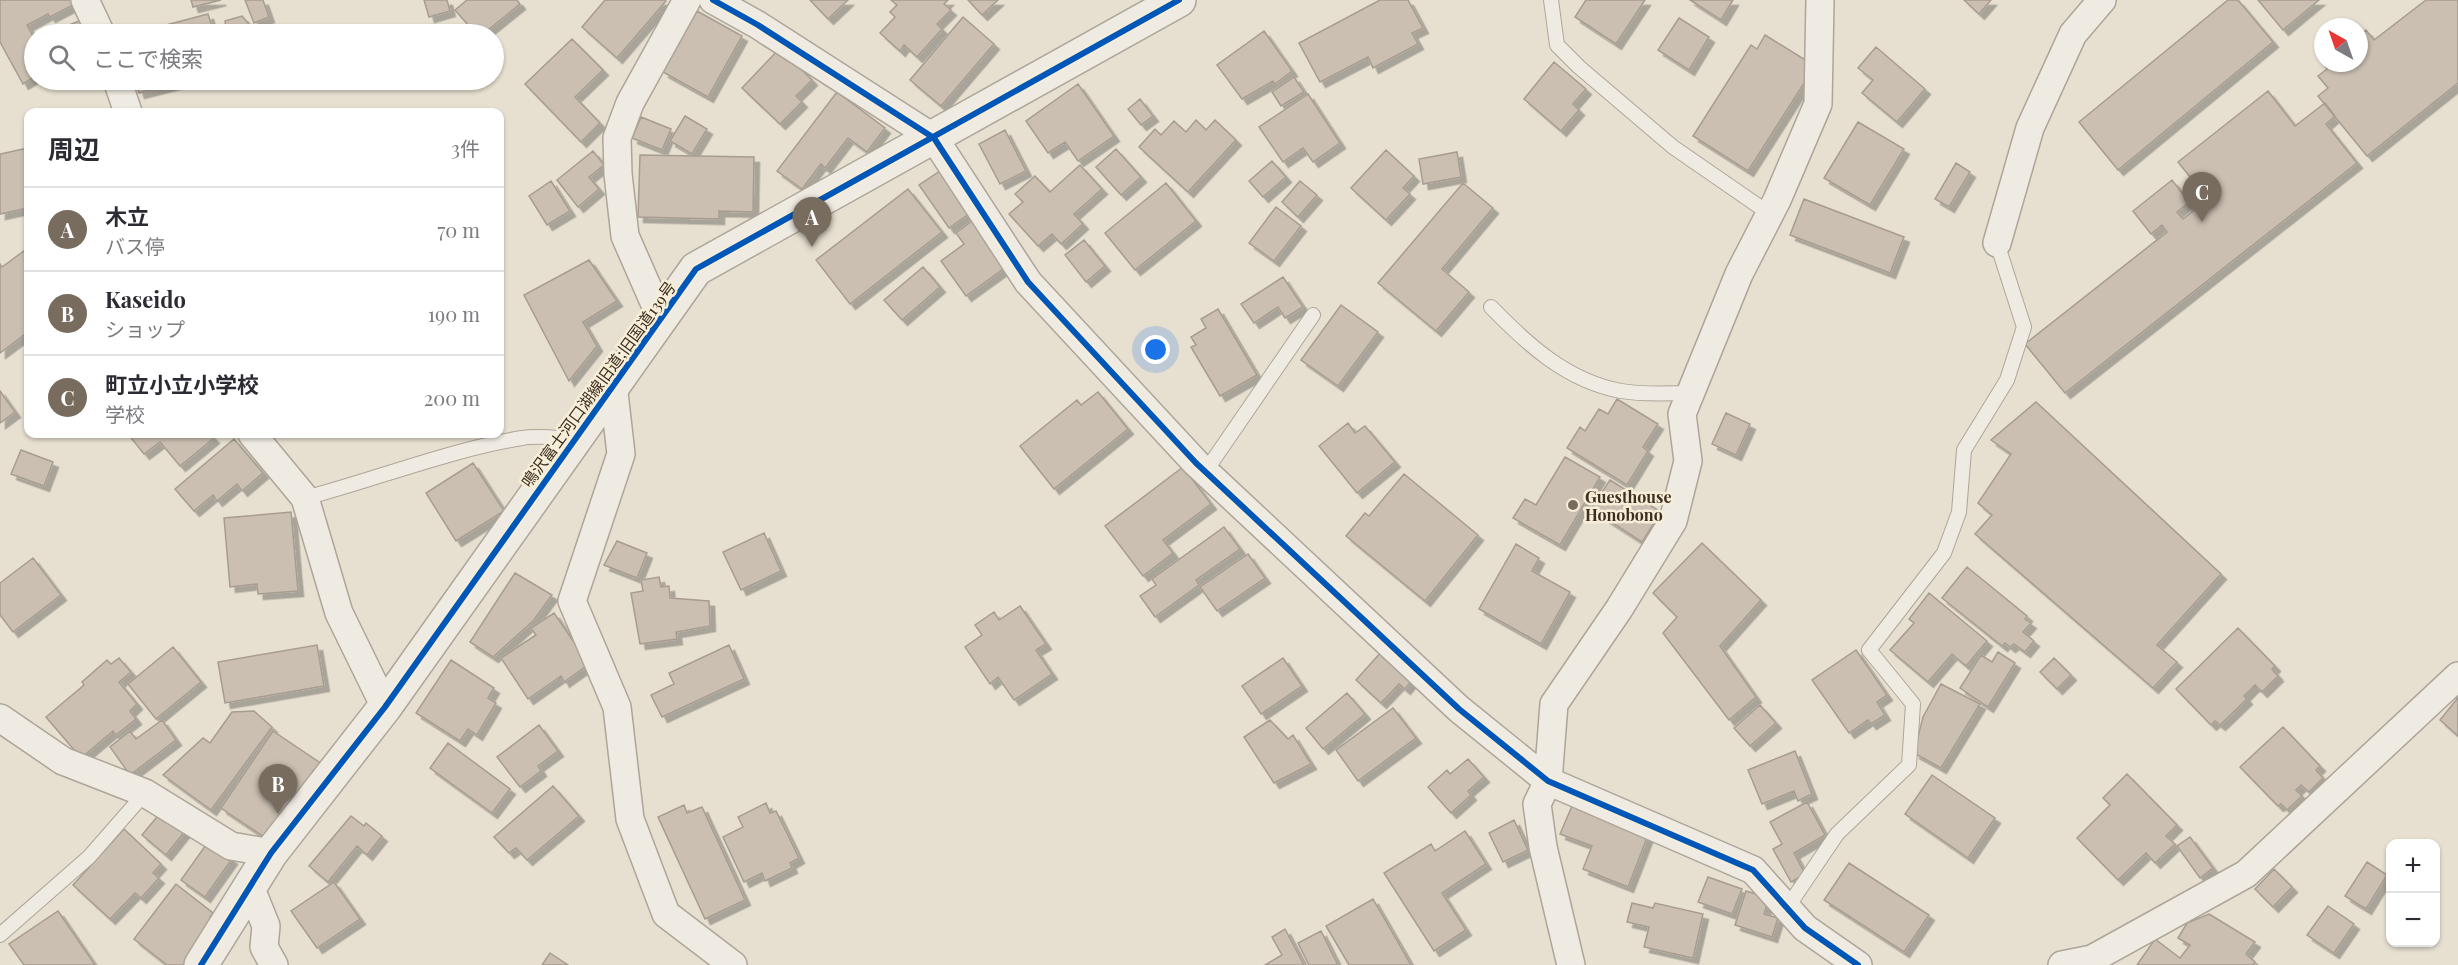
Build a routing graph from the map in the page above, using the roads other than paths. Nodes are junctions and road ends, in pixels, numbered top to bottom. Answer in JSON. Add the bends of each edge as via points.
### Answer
{"nodes":[{"id":1,"x":85,"y":0,"type":"edge"},
{"id":2,"x":687,"y":0,"type":"edge"},
{"id":3,"x":713,"y":0,"type":"edge"},
{"id":4,"x":1179,"y":0,"type":"edge"},
{"id":5,"x":1551,"y":0,"type":"edge"},
{"id":6,"x":1820,"y":0,"type":"edge"},
{"id":7,"x":2102,"y":0,"type":"edge"},
{"id":8,"x":96,"y":24,"type":"edge"},
{"id":9,"x":120,"y":90,"type":"edge"},
{"id":10,"x":127,"y":108,"type":"edge"},
{"id":11,"x":934,"y":138,"type":"junction"},
{"id":12,"x":1770,"y":214,"type":"junction"},
{"id":13,"x":1996,"y":243,"type":"joint"},
{"id":14,"x":1491,"y":307,"type":"dead end"},
{"id":15,"x":1313,"y":315,"type":"dead end"},
{"id":16,"x":661,"y":318,"type":"junction"},
{"id":17,"x":613,"y":384,"type":"junction"},
{"id":18,"x":1690,"y":393,"type":"junction"},
{"id":19,"x":255,"y":438,"type":"edge"},
{"id":20,"x":574,"y":439,"type":"junction"},
{"id":21,"x":1205,"y":472,"type":"junction"},
{"id":22,"x":305,"y":498,"type":"junction"},
{"id":23,"x":2458,"y":676,"type":"edge"},
{"id":24,"x":386,"y":707,"type":"junction"},
{"id":25,"x":0,"y":718,"type":"edge"},
{"id":26,"x":1548,"y":782,"type":"junction"},
{"id":27,"x":146,"y":793,"type":"junction"},
{"id":28,"x":271,"y":853,"type":"junction"},
{"id":29,"x":250,"y":886,"type":"junction"},
{"id":30,"x":1787,"y":908,"type":"junction"},
{"id":31,"x":0,"y":935,"type":"edge"},
{"id":32,"x":2097,"y":962,"type":"edge"},
{"id":33,"x":201,"y":965,"type":"edge"},
{"id":34,"x":274,"y":965,"type":"edge"},
{"id":35,"x":733,"y":965,"type":"edge"},
{"id":36,"x":1571,"y":965,"type":"edge"},
{"id":37,"x":1858,"y":965,"type":"edge"},
{"id":38,"x":2062,"y":965,"type":"edge"}],
"edges":[{"from":1,"to":8,"type":"street"},
{"from":2,"to":16,"type":"street","via":[[630,103],[618,138],[625,236]]},
{"from":3,"to":11,"type":"street"},
{"from":4,"to":11,"type":"street","name":"鳴沢富士河口湖線旧道;旧国道139号"},
{"from":5,"to":12,"type":"lane","via":[[1557,45],[1579,67],[1673,147]]},
{"from":6,"to":12,"type":"street","via":[[1818,104]]},
{"from":7,"to":13,"type":"street","via":[[2073,34],[2030,128]]},
{"from":9,"to":10,"type":"street"},
{"from":11,"to":16,"type":"street","name":"鳴沢富士河口湖線旧道;旧国道139号","via":[[696,269]]},
{"from":11,"to":21,"type":"street","via":[[1028,282]]},
{"from":12,"to":18,"type":"street","via":[[1739,274]]},
{"from":13,"to":30,"type":"lane","via":[[2024,327],[2007,380],[1964,450],[1959,512],[1944,553],[1869,650],[1913,704],[1909,765],[1837,834]]},
{"from":14,"to":18,"type":"lane","via":[[1545,357],[1580,378],[1622,391]]},
{"from":15,"to":21,"type":"lane"},
{"from":16,"to":17,"type":"street","name":"鳴沢富士河口湖線旧道;旧国道139号"},
{"from":17,"to":20,"type":"street","name":"鳴沢富士河口湖線旧道;旧国道139号"},
{"from":17,"to":35,"type":"street","via":[[621,454],[572,601],[617,707],[630,819],[666,914]]},
{"from":18,"to":26,"type":"street","via":[[1682,414],[1688,461],[1673,521],[1554,704]]},
{"from":19,"to":22,"type":"street"},
{"from":20,"to":22,"type":"lane","via":[[524,437],[446,454],[387,476]]},
{"from":20,"to":24,"type":"street","name":"鳴沢富士河口湖線旧道;旧国道139号"},
{"from":21,"to":26,"type":"street","via":[[1459,709]]},
{"from":22,"to":24,"type":"street","via":[[339,613]]},
{"from":23,"to":32,"type":"street","via":[[2246,874]]},
{"from":24,"to":28,"type":"street","name":"鳴沢富士河口湖線旧道;旧国道139号"},
{"from":25,"to":27,"type":"street","via":[[63,761]]},
{"from":26,"to":30,"type":"street","via":[[1753,870]]},
{"from":26,"to":36,"type":"street","via":[[1537,804],[1543,847]]},
{"from":27,"to":28,"type":"street","via":[[231,846]]},
{"from":27,"to":31,"type":"lane","via":[[89,857]]},
{"from":28,"to":29,"type":"street","name":"鳴沢富士河口湖線旧道;旧国道139号"},
{"from":29,"to":33,"type":"street","name":"鳴沢富士河口湖線旧道;旧国道139号"},
{"from":29,"to":34,"type":"street","via":[[266,926],[264,947]]},
{"from":30,"to":37,"type":"street","via":[[1805,928]]},
{"from":32,"to":38,"type":"street"}]}
